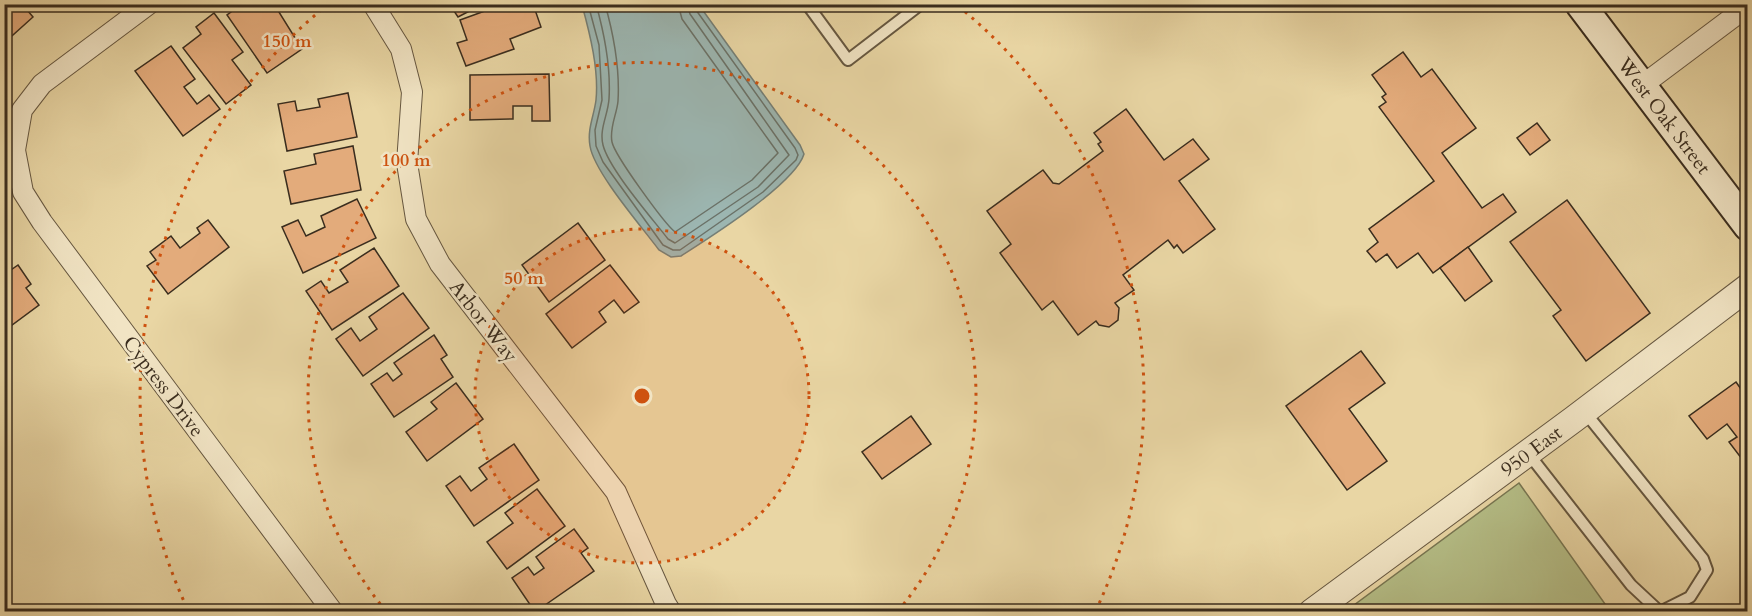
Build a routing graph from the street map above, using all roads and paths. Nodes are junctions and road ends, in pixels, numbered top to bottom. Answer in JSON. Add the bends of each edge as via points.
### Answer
{"nodes":[{"id":1,"x":149,"y":4,"type":"edge"},
{"id":2,"x":373,"y":4,"type":"edge"},
{"id":3,"x":807,"y":4,"type":"edge"},
{"id":4,"x":921,"y":4,"type":"edge"},
{"id":5,"x":1580,"y":4,"type":"edge"},
{"id":6,"x":1748,"y":6,"type":"edge"},
{"id":7,"x":1640,"y":87,"type":"junction"},
{"id":8,"x":1748,"y":226,"type":"edge"},
{"id":9,"x":1748,"y":287,"type":"edge"},
{"id":10,"x":1584,"y":411,"type":"junction"},
{"id":11,"x":1528,"y":453,"type":"junction"},
{"id":12,"x":333,"y":612,"type":"edge"},
{"id":13,"x":672,"y":612,"type":"edge"},
{"id":14,"x":1312,"y":612,"type":"edge"},
{"id":15,"x":1660,"y":612,"type":"edge"}],
"edges":[{"from":1,"to":12,"type":"street","name":"Cypress Drive","via":[[42,84],[22,110],[15,150],[23,192]]},
{"from":2,"to":13,"type":"street","name":"Arbor Way","via":[[401,49],[412,92],[407,163],[416,219],[441,264],[616,492]]},
{"from":3,"to":4,"type":"lane","via":[[848,60]]},
{"from":5,"to":7,"type":"main road","name":"West Oak Street"},
{"from":6,"to":7,"type":"street"},
{"from":7,"to":8,"type":"main road","name":"West Oak Street"},
{"from":9,"to":10,"type":"street","name":"950 East"},
{"from":10,"to":11,"type":"street","name":"950 East"},
{"from":10,"to":15,"type":"lane","via":[[1707,570],[1689,597]]},
{"from":11,"to":14,"type":"street","name":"950 East"},
{"from":11,"to":15,"type":"lane","via":[[1631,585]]}]}
